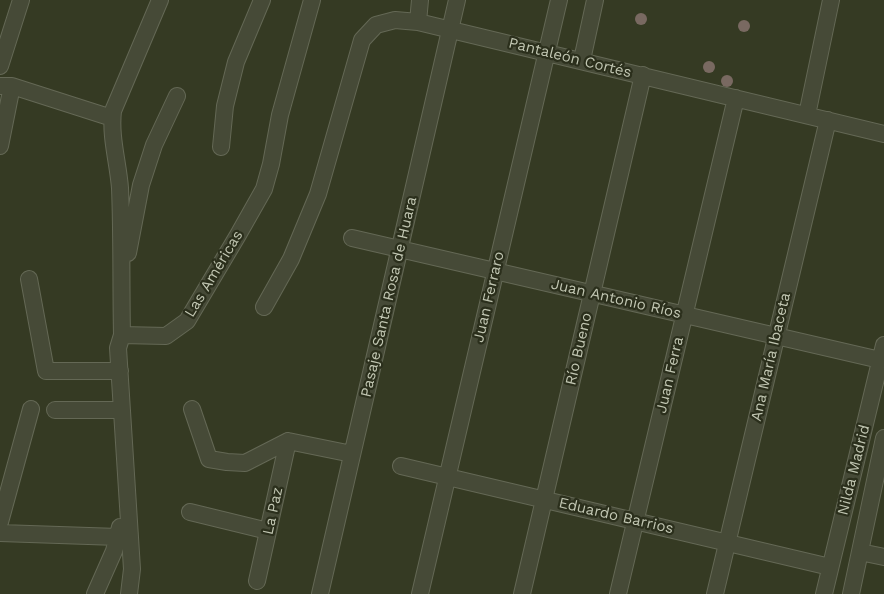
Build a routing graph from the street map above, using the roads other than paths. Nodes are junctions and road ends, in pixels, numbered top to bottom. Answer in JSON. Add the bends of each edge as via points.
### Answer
{"nodes":[{"id":1,"x":21,"y":0,"type":"edge"},
{"id":2,"x":160,"y":0,"type":"edge"},
{"id":3,"x":262,"y":0,"type":"edge"},
{"id":4,"x":312,"y":0,"type":"edge"},
{"id":5,"x":420,"y":0,"type":"edge"},
{"id":6,"x":457,"y":0,"type":"edge"},
{"id":7,"x":559,"y":0,"type":"edge"},
{"id":8,"x":595,"y":0,"type":"edge"},
{"id":9,"x":831,"y":0,"type":"edge"},
{"id":10,"x":418,"y":22,"type":"junction"},
{"id":11,"x":450,"y":29,"type":"junction"},
{"id":12,"x":547,"y":52,"type":"junction"},
{"id":13,"x":582,"y":60,"type":"junction"},
{"id":14,"x":0,"y":66,"type":"edge"},
{"id":15,"x":643,"y":75,"type":"junction"},
{"id":16,"x":6,"y":86,"type":"edge"},
{"id":17,"x":177,"y":96,"type":"dead end"},
{"id":18,"x":736,"y":98,"type":"junction"},
{"id":19,"x":807,"y":115,"type":"junction"},
{"id":20,"x":112,"y":118,"type":"junction"},
{"id":21,"x":828,"y":120,"type":"junction"},
{"id":22,"x":884,"y":134,"type":"edge"},
{"id":23,"x":0,"y":146,"type":"edge"},
{"id":24,"x":221,"y":147,"type":"dead end"},
{"id":25,"x":352,"y":238,"type":"dead end"},
{"id":26,"x":400,"y":249,"type":"junction"},
{"id":27,"x":496,"y":271,"type":"junction"},
{"id":28,"x":28,"y":279,"type":"dead end"},
{"id":29,"x":121,"y":284,"type":"junction"},
{"id":30,"x":592,"y":293,"type":"junction"},
{"id":31,"x":264,"y":307,"type":"dead end"},
{"id":32,"x":685,"y":315,"type":"junction"},
{"id":33,"x":122,"y":335,"type":"junction"},
{"id":34,"x":776,"y":336,"type":"junction"},
{"id":35,"x":882,"y":353,"type":"edge"},
{"id":36,"x":120,"y":371,"type":"junction"},
{"id":37,"x":31,"y":409,"type":"dead end"},
{"id":38,"x":192,"y":409,"type":"dead end"},
{"id":39,"x":55,"y":410,"type":"dead end"},
{"id":40,"x":122,"y":410,"type":"junction"},
{"id":41,"x":884,"y":438,"type":"edge"},
{"id":42,"x":288,"y":441,"type":"junction"},
{"id":43,"x":352,"y":454,"type":"junction"},
{"id":44,"x":401,"y":466,"type":"dead end"},
{"id":45,"x":447,"y":476,"type":"junction"},
{"id":46,"x":127,"y":488,"type":"junction"},
{"id":47,"x":544,"y":499,"type":"junction"},
{"id":48,"x":190,"y":512,"type":"dead end"},
{"id":49,"x":636,"y":521,"type":"junction"},
{"id":50,"x":0,"y":522,"type":"edge"},
{"id":51,"x":268,"y":530,"type":"junction"},
{"id":52,"x":0,"y":533,"type":"edge"},
{"id":53,"x":118,"y":537,"type":"junction"},
{"id":54,"x":727,"y":543,"type":"junction"},
{"id":55,"x":860,"y":552,"type":"junction"},
{"id":56,"x":884,"y":557,"type":"edge"},
{"id":57,"x":830,"y":567,"type":"junction"},
{"id":58,"x":257,"y":581,"type":"dead end"},
{"id":59,"x":95,"y":594,"type":"edge"},
{"id":60,"x":129,"y":594,"type":"edge"},
{"id":61,"x":320,"y":594,"type":"edge"},
{"id":62,"x":420,"y":594,"type":"edge"},
{"id":63,"x":522,"y":594,"type":"edge"},
{"id":64,"x":618,"y":594,"type":"edge"},
{"id":65,"x":715,"y":594,"type":"edge"},
{"id":66,"x":824,"y":594,"type":"edge"},
{"id":67,"x":851,"y":594,"type":"edge"}],
"edges":[{"from":1,"to":14,"type":"street"},
{"from":2,"to":20,"type":"street"},
{"from":3,"to":24,"type":"street","via":[[236,62],[225,106]]},
{"from":4,"to":33,"type":"street","name":"Las Américas","via":[[280,115],[264,188],[238,235],[186,321],[166,336]]},
{"from":5,"to":10,"type":"street"},
{"from":6,"to":11,"type":"street","name":"Pasaje Santa Rosa de Huara"},
{"from":7,"to":12,"type":"street","name":"Juan Ferraro"},
{"from":8,"to":13,"type":"street"},
{"from":9,"to":19,"type":"street"},
{"from":10,"to":11,"type":"street","name":"Pantaleón Cortés"},
{"from":10,"to":31,"type":"street","name":"Pantaleón Cortés","via":[[395,20],[376,25],[362,40],[318,194],[291,259]]},
{"from":11,"to":12,"type":"street","name":"Pantaleón Cortés"},
{"from":11,"to":26,"type":"street","name":"Pasaje Santa Rosa de Huara"},
{"from":12,"to":13,"type":"street","name":"Pantaleón Cortés"},
{"from":12,"to":27,"type":"street","name":"Juan Ferraro"},
{"from":13,"to":15,"type":"street","name":"Pantaleón Cortés"},
{"from":15,"to":18,"type":"street","name":"Pantaleón Cortés"},
{"from":15,"to":30,"type":"street","name":"Río Bueno"},
{"from":16,"to":20,"type":"street"},
{"from":16,"to":23,"type":"street"},
{"from":17,"to":29,"type":"street","via":[[154,145],[141,185]]},
{"from":18,"to":19,"type":"street","name":"Pantaleón Cortés"},
{"from":18,"to":32,"type":"street","name":"Juan Ferra"},
{"from":19,"to":21,"type":"street","name":"Pantaleón Cortés"},
{"from":20,"to":29,"type":"street","via":[[120,187]]},
{"from":21,"to":22,"type":"street","name":"Pantaleón Cortés"},
{"from":21,"to":34,"type":"street","name":"Ana María Ibaceta"},
{"from":25,"to":26,"type":"street","name":"Juan Antonio Ríos"},
{"from":26,"to":27,"type":"street","name":"Juan Antonio Ríos"},
{"from":26,"to":43,"type":"street","name":"Pasaje Santa Rosa de Huara"},
{"from":27,"to":30,"type":"street","name":"Juan Antonio Ríos"},
{"from":27,"to":45,"type":"street","name":"Juan Ferraro"},
{"from":28,"to":36,"type":"street","via":[[46,371]]},
{"from":29,"to":33,"type":"street"},
{"from":30,"to":32,"type":"street","name":"Juan Antonio Ríos"},
{"from":30,"to":47,"type":"street","name":"Río Bueno"},
{"from":32,"to":34,"type":"street","name":"Juan Antonio Ríos"},
{"from":32,"to":49,"type":"street","name":"Juan Ferra"},
{"from":33,"to":36,"type":"street","via":[[118,348]]},
{"from":34,"to":35,"type":"street","name":"Juan Antonio Ríos"},
{"from":34,"to":54,"type":"street","name":"Ana María Ibaceta"},
{"from":35,"to":57,"type":"street","name":"Nilda Madrid"},
{"from":36,"to":40,"type":"street"},
{"from":37,"to":50,"type":"street"},
{"from":38,"to":42,"type":"street","via":[[209,459],[245,463]]},
{"from":39,"to":40,"type":"street"},
{"from":40,"to":46,"type":"street"},
{"from":41,"to":55,"type":"street","name":"Nilda Madrid"},
{"from":42,"to":43,"type":"street"},
{"from":42,"to":51,"type":"street","name":"La Paz"},
{"from":43,"to":61,"type":"street","name":"Pasaje Santa Rosa de Huara"},
{"from":44,"to":45,"type":"street","name":"Eduardo Barrios"},
{"from":45,"to":47,"type":"street","name":"Eduardo Barrios"},
{"from":45,"to":62,"type":"street","name":"Juan Ferraro"},
{"from":46,"to":53,"type":"street"},
{"from":46,"to":60,"type":"street","via":[[132,569]]},
{"from":47,"to":49,"type":"street","name":"Eduardo Barrios"},
{"from":47,"to":63,"type":"street","name":"Río Bueno"},
{"from":48,"to":51,"type":"street"},
{"from":49,"to":54,"type":"street","name":"Eduardo Barrios"},
{"from":49,"to":64,"type":"street","name":"Juan Ferra"},
{"from":51,"to":58,"type":"street","name":"La Paz"},
{"from":52,"to":53,"type":"street"},
{"from":53,"to":59,"type":"street"},
{"from":54,"to":57,"type":"street","name":"Eduardo Barrios"},
{"from":54,"to":65,"type":"street","name":"Ana María Ibaceta"},
{"from":55,"to":56,"type":"street"},
{"from":55,"to":67,"type":"street","name":"Nilda Madrid"},
{"from":57,"to":66,"type":"street","name":"Nilda Madrid"}]}
